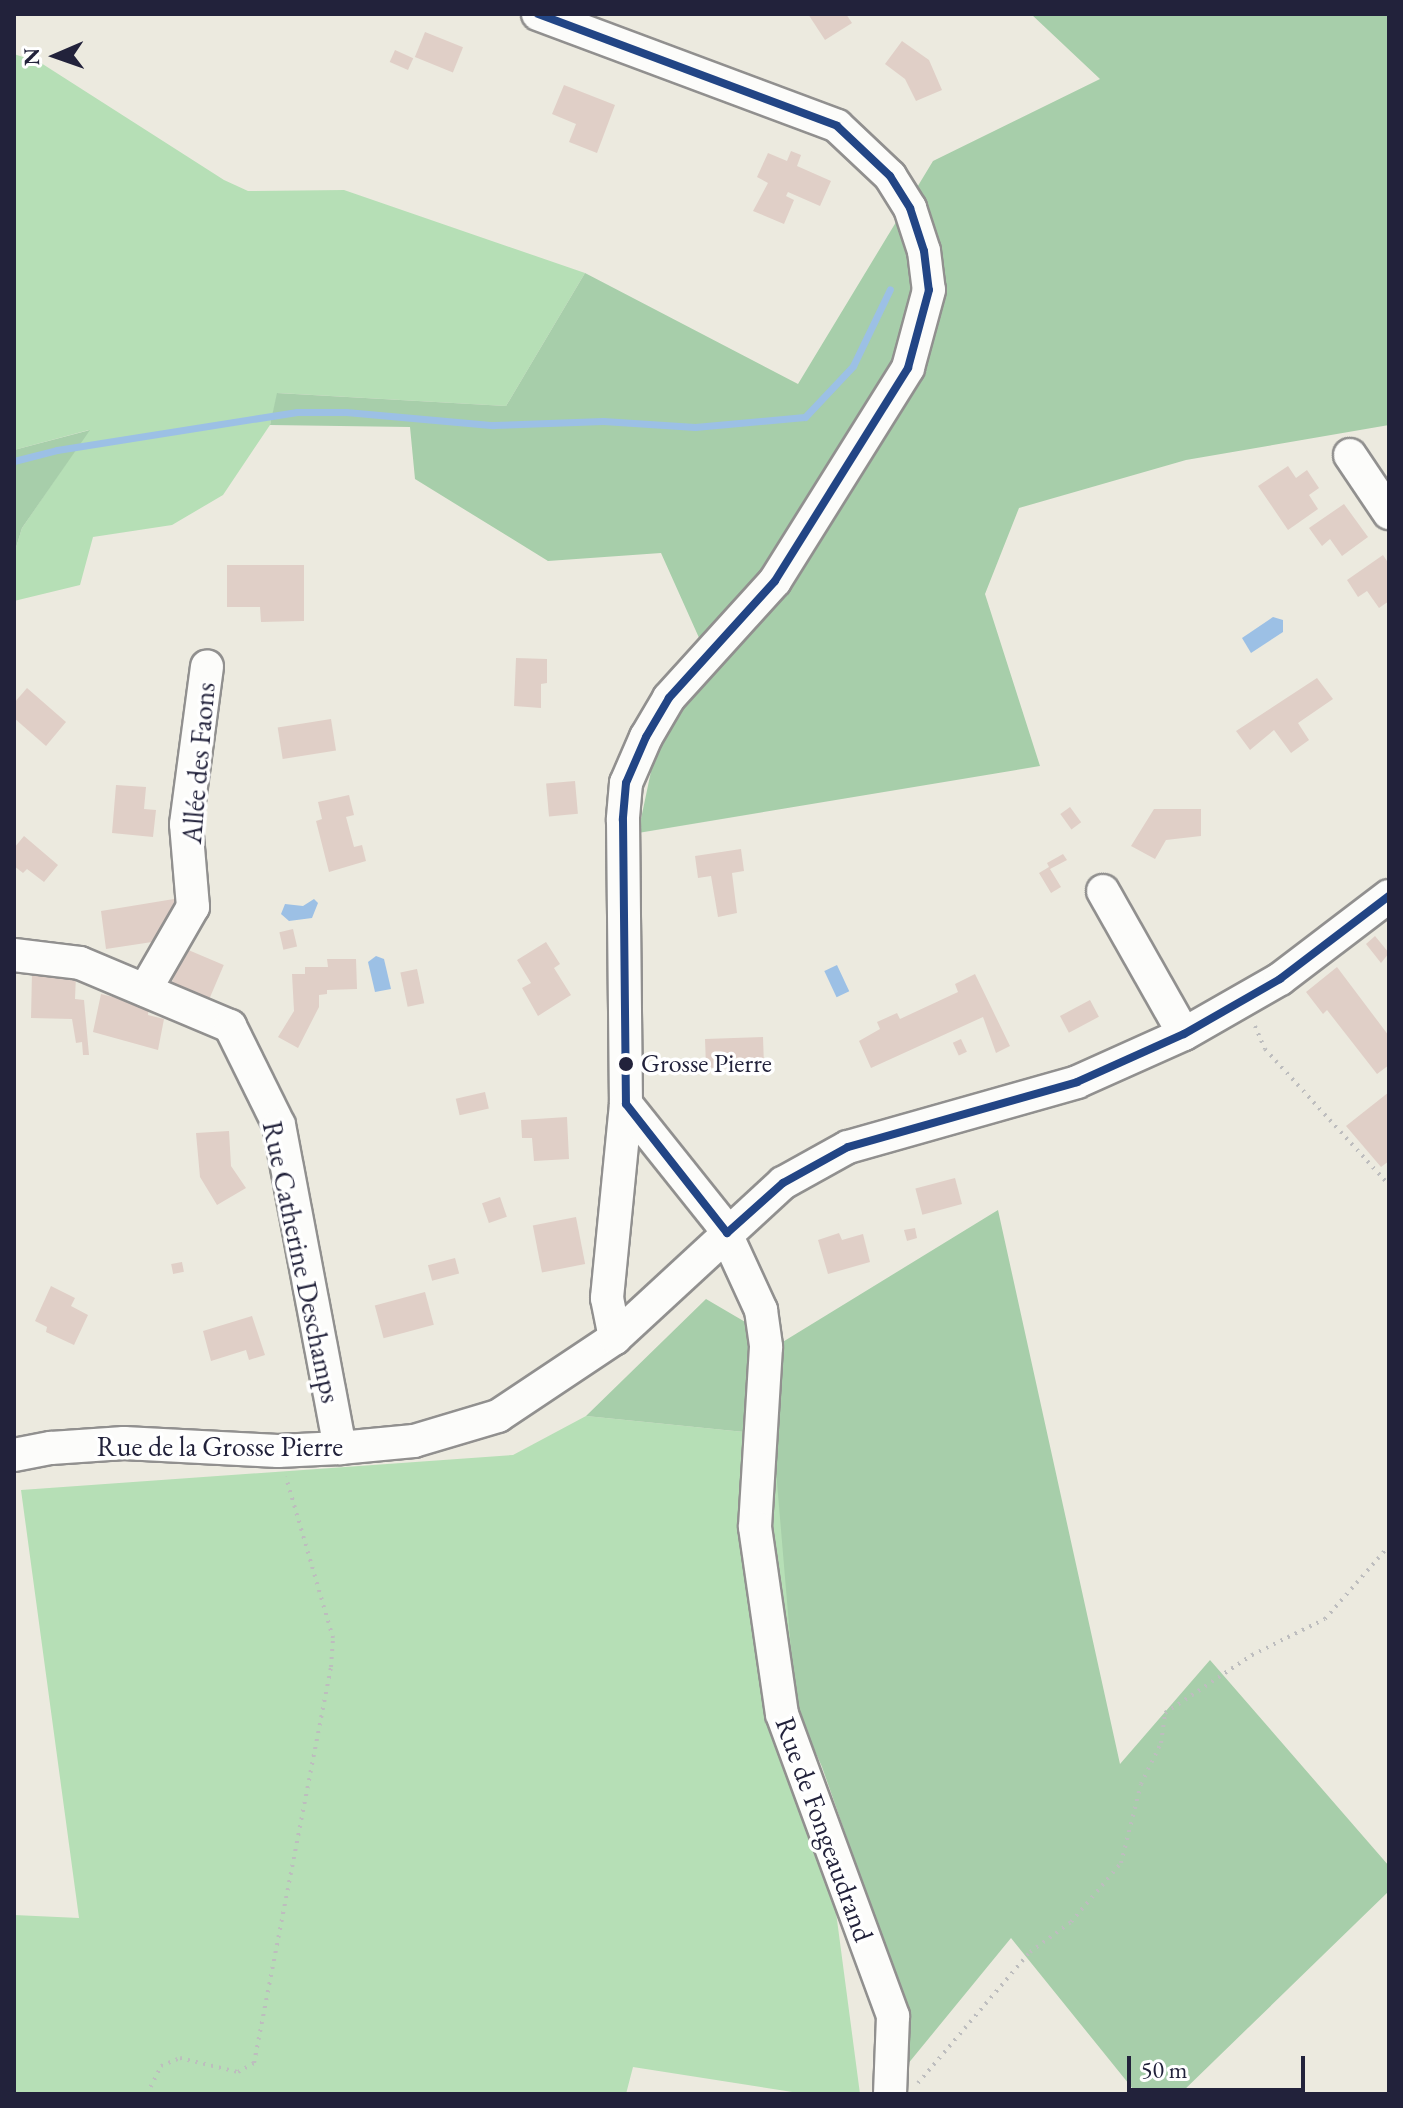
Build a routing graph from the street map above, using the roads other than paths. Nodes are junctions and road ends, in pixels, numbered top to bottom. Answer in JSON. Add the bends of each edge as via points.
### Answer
{"nodes":[{"id":1,"x":538,"y":14,"type":"edge"},
{"id":2,"x":1350,"y":455,"type":"dead end"},
{"id":3,"x":1389,"y":513,"type":"edge"},
{"id":4,"x":207,"y":666,"type":"dead end"},
{"id":5,"x":1103,"y":891,"type":"dead end"},
{"id":6,"x":1389,"y":896,"type":"edge"},
{"id":7,"x":14,"y":956,"type":"edge"},
{"id":8,"x":145,"y":990,"type":"junction"},
{"id":9,"x":1184,"y":1034,"type":"junction"},
{"id":10,"x":626,"y":1104,"type":"junction"},
{"id":11,"x":727,"y":1233,"type":"junction"},
{"id":12,"x":615,"y":1338,"type":"junction"},
{"id":13,"x":340,"y":1448,"type":"junction"},
{"id":14,"x":14,"y":1455,"type":"edge"},
{"id":15,"x":890,"y":2094,"type":"edge"}],
"edges":[{"from":1,"to":10,"type":"street","via":[[837,126],[890,176],[910,208],[929,290],[908,368],[775,581],[669,698],[626,783]]},
{"from":2,"to":3,"type":"street"},
{"from":4,"to":8,"type":"street","name":"Allée des Faons","via":[[186,824],[193,907]]},
{"from":5,"to":9,"type":"street"},
{"from":6,"to":9,"type":"street","name":"Rue de la Grosse Pierre","via":[[1280,979]]},
{"from":7,"to":8,"type":"street","name":"Rue Catherine Deschamps","via":[[80,963]]},
{"from":8,"to":13,"type":"street","name":"Rue Catherine Deschamps","via":[[230,1026],[279,1125]]},
{"from":9,"to":11,"type":"street","name":"Rue de la Grosse Pierre","via":[[1077,1082],[848,1147],[783,1183]]},
{"from":10,"to":11,"type":"street","name":"Rue de Fongeaudrand"},
{"from":10,"to":12,"type":"street","via":[[607,1298]]},
{"from":11,"to":12,"type":"street","name":"Rue de la Grosse Pierre"},
{"from":11,"to":15,"type":"street","name":"Rue de Fongeaudrand","via":[[761,1310],[766,1347],[755,1527],[782,1714],[893,2016]]},
{"from":12,"to":13,"type":"street","name":"Rue de la Grosse Pierre","via":[[498,1416],[414,1441]]},
{"from":13,"to":14,"type":"street","name":"Rue de la Grosse Pierre","via":[[278,1451],[124,1443]]}]}
